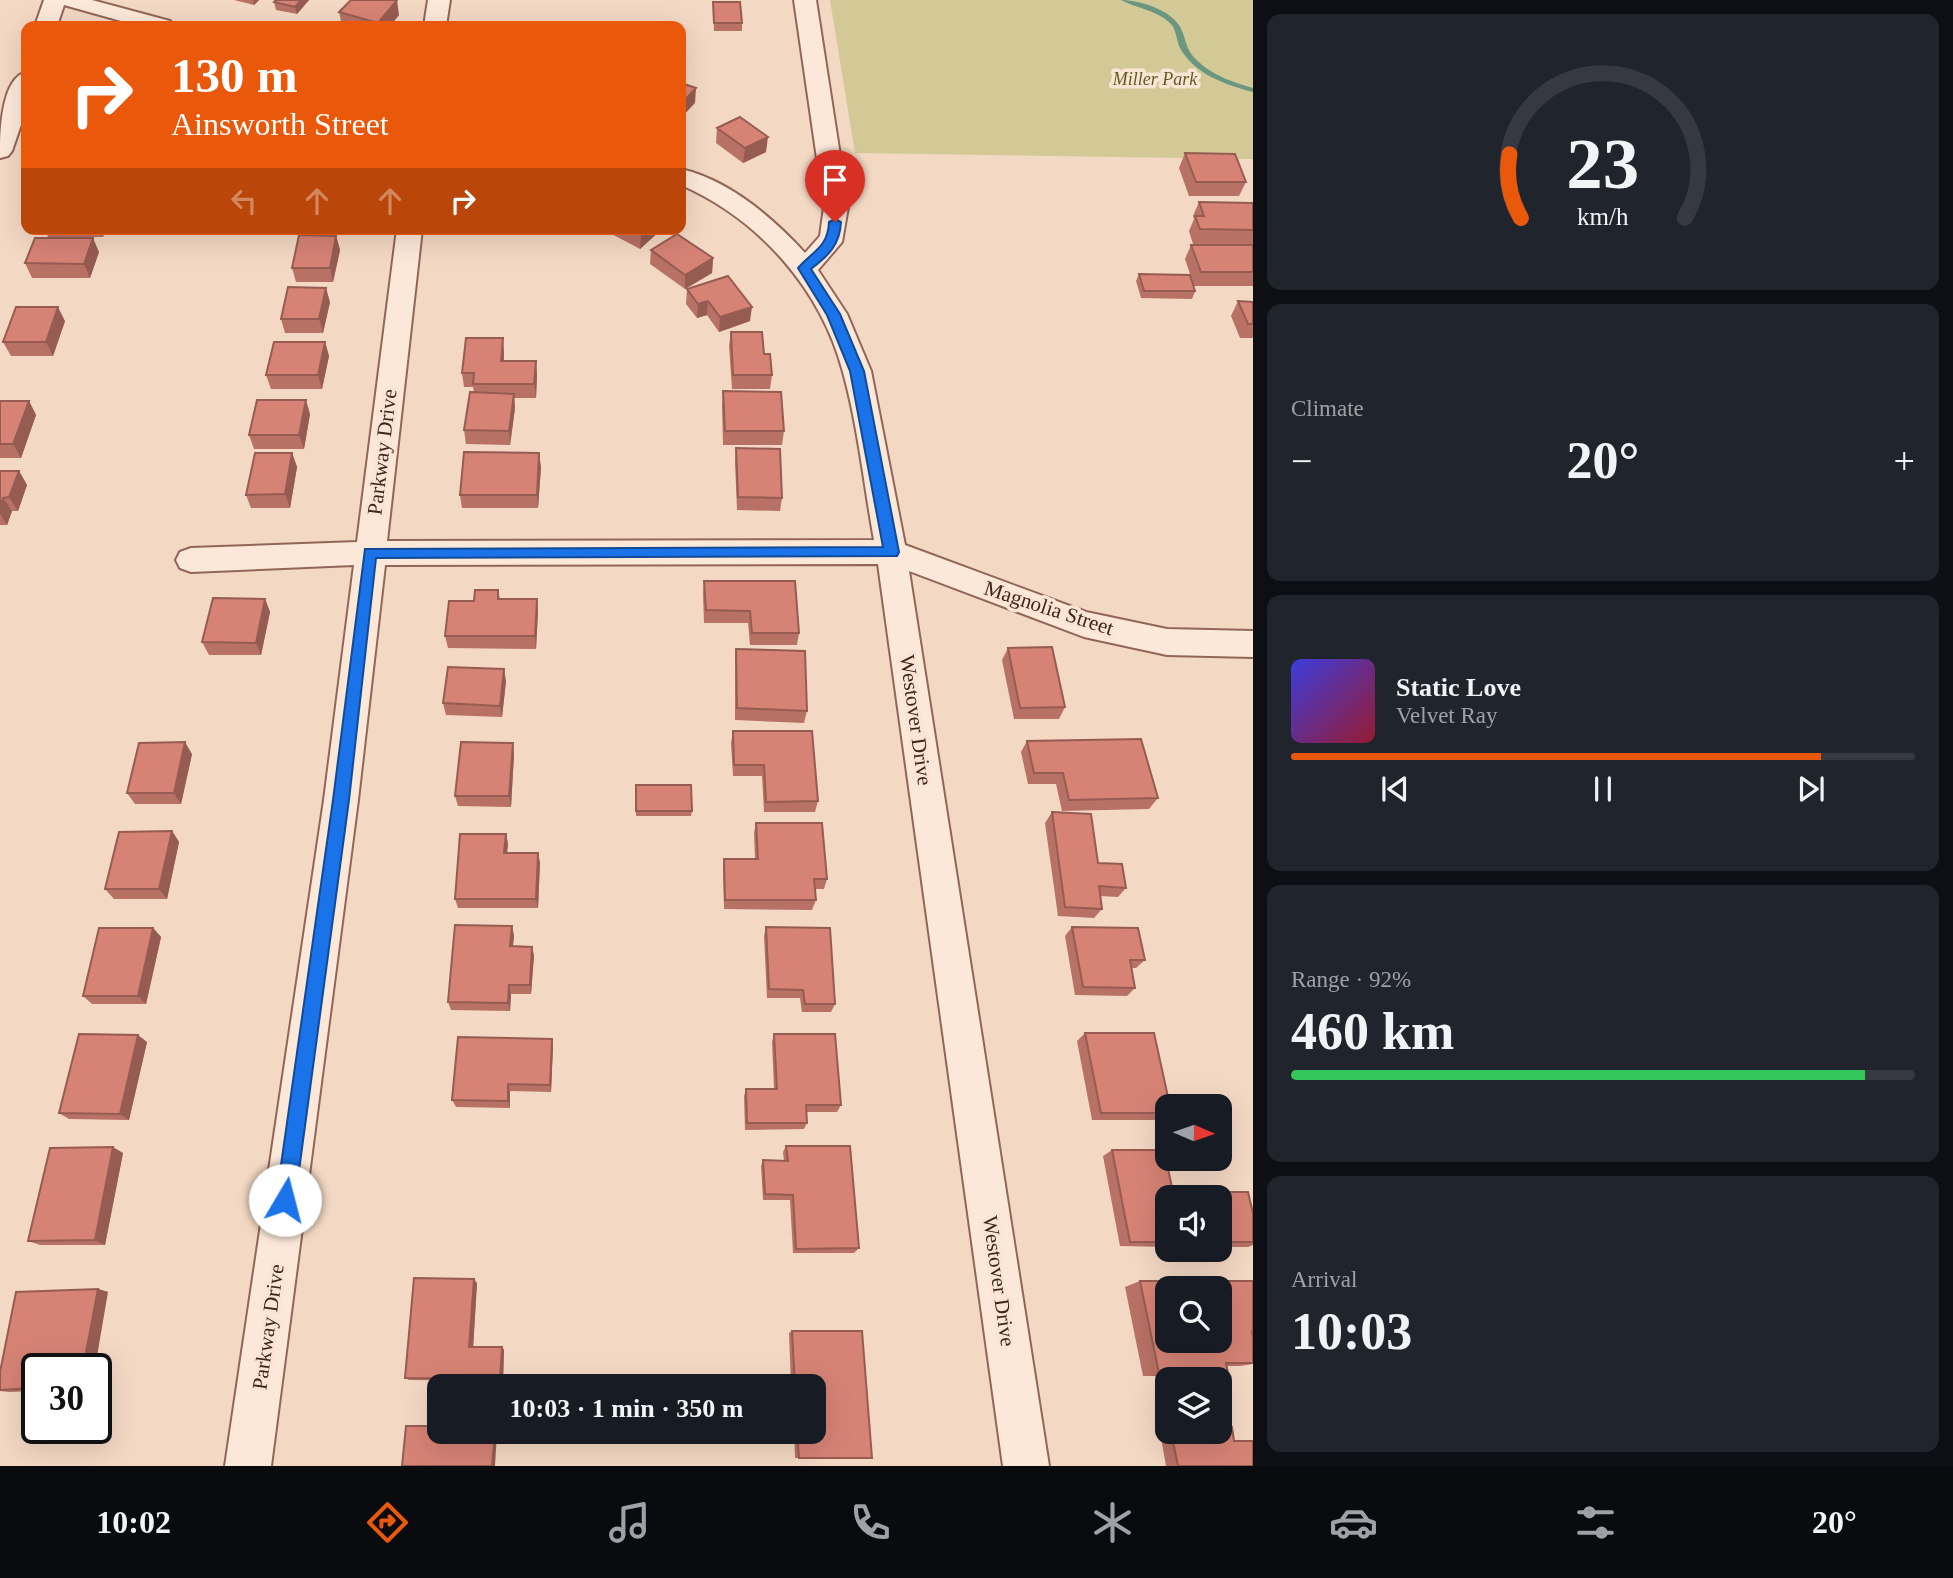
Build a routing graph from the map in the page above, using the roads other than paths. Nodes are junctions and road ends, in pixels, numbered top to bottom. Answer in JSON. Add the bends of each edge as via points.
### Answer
{"nodes":[{"id":1,"x":55,"y":0,"type":"edge"},
{"id":2,"x":68,"y":0,"type":"edge"},
{"id":3,"x":439,"y":0,"type":"edge"},
{"id":4,"x":805,"y":0,"type":"edge"},
{"id":5,"x":48,"y":21,"type":"edge"},
{"id":6,"x":144,"y":21,"type":"edge"},
{"id":7,"x":436,"y":21,"type":"edge"},
{"id":8,"x":21,"y":93,"type":"edge"},
{"id":9,"x":0,"y":151,"type":"edge"},
{"id":10,"x":686,"y":178,"type":"edge"},
{"id":11,"x":409,"y":235,"type":"edge"},
{"id":12,"x":804,"y":268,"type":"junction"},
{"id":13,"x":891,"y":552,"type":"junction"},
{"id":14,"x":370,"y":553,"type":"junction"},
{"id":15,"x":191,"y":560,"type":"dead end"},
{"id":16,"x":1253,"y":644,"type":"edge"},
{"id":17,"x":248,"y":1466,"type":"edge"},
{"id":18,"x":1026,"y":1466,"type":"edge"}],
"edges":[{"from":1,"to":5,"type":"street"},
{"from":2,"to":6,"type":"street"},
{"from":3,"to":7,"type":"street"},
{"from":4,"to":12,"type":"street","via":[[836,207],[835,238]]},
{"from":8,"to":9,"type":"street"},
{"from":10,"to":12,"type":"street","via":[[766,226]]},
{"from":11,"to":14,"type":"street","name":"Parkway Drive"},
{"from":12,"to":13,"type":"street","name":"Westover Drive","via":[[834,314],[857,371]]},
{"from":13,"to":14,"type":"street"},
{"from":13,"to":16,"type":"street","name":"Magnolia Street","via":[[1084,624],[1167,642]]},
{"from":13,"to":18,"type":"street","name":"Westover Drive"},
{"from":14,"to":15,"type":"street"},
{"from":14,"to":17,"type":"street","name":"Parkway Drive","via":[[341,800]]}]}
